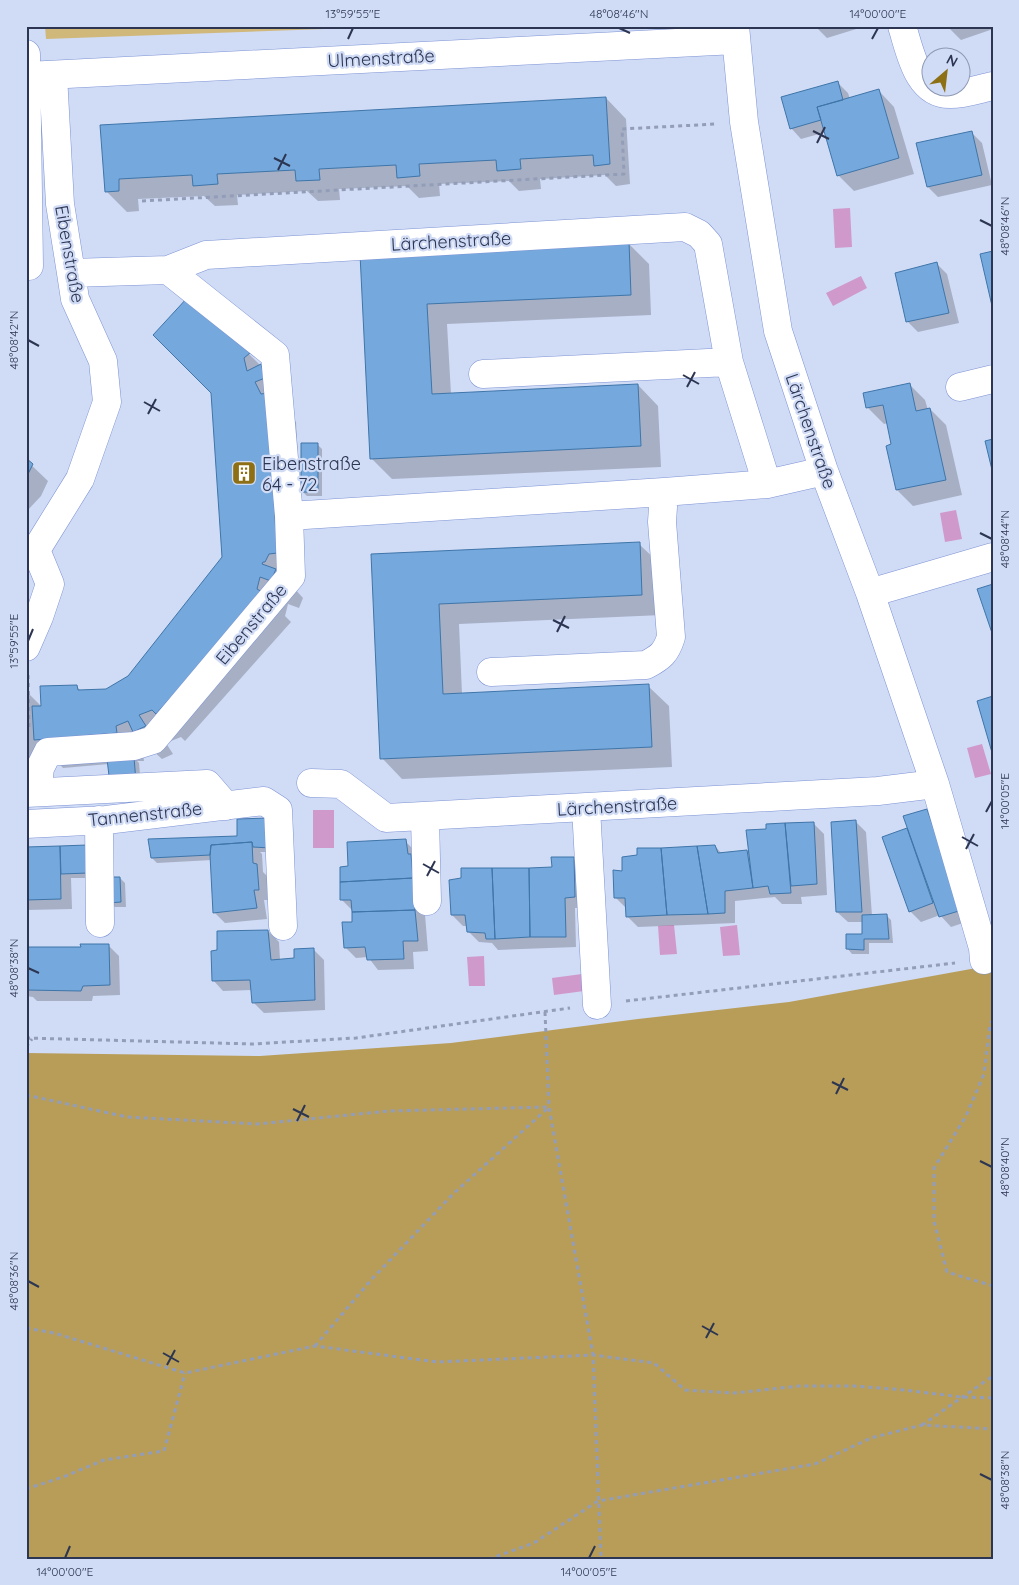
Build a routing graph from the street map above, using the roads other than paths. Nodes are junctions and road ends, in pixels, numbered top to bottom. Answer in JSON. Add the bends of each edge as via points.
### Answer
{"nodes":[{"id":1,"x":902,"y":26,"type":"edge"},
{"id":2,"x":735,"y":33,"type":"edge"},
{"id":3,"x":36,"y":68,"type":"edge"},
{"id":4,"x":993,"y":86,"type":"edge"},
{"id":5,"x":29,"y":266,"type":"dead end"},
{"id":6,"x":168,"y":270,"type":"junction"},
{"id":7,"x":71,"y":273,"type":"junction"},
{"id":8,"x":729,"y":362,"type":"junction"},
{"id":9,"x":484,"y":374,"type":"dead end"},
{"id":10,"x":993,"y":379,"type":"edge"},
{"id":11,"x":960,"y":387,"type":"dead end"},
{"id":12,"x":824,"y":471,"type":"junction"},
{"id":13,"x":767,"y":484,"type":"junction"},
{"id":14,"x":664,"y":492,"type":"junction"},
{"id":15,"x":289,"y":516,"type":"junction"},
{"id":16,"x":31,"y":553,"type":"edge"},
{"id":17,"x":993,"y":557,"type":"edge"},
{"id":18,"x":870,"y":593,"type":"junction"},
{"id":19,"x":27,"y":647,"type":"edge"},
{"id":20,"x":491,"y":672,"type":"dead end"},
{"id":21,"x":311,"y":783,"type":"dead end"},
{"id":22,"x":935,"y":784,"type":"junction"},
{"id":23,"x":32,"y":792,"type":"edge"},
{"id":24,"x":226,"y":806,"type":"junction"},
{"id":25,"x":586,"y":808,"type":"junction"},
{"id":26,"x":425,"y":817,"type":"junction"},
{"id":27,"x":99,"y":820,"type":"junction"},
{"id":28,"x":26,"y":824,"type":"edge"},
{"id":29,"x":427,"y":901,"type":"dead end"},
{"id":30,"x":100,"y":923,"type":"dead end"},
{"id":31,"x":283,"y":926,"type":"dead end"},
{"id":32,"x":984,"y":960,"type":"road end"},
{"id":33,"x":596,"y":1005,"type":"road end"}],
"edges":[{"from":1,"to":4,"type":"street","via":[[916,68],[933,90],[948,94],[964,93]]},
{"from":2,"to":3,"type":"street","name":"Ulmenstraße"},
{"from":2,"to":12,"type":"street","name":"Lärchenstraße","via":[[744,122],[778,331]]},
{"from":3,"to":5,"type":"street","name":"Eibenstraße"},
{"from":3,"to":7,"type":"street","name":"Eibenstraße"},
{"from":6,"to":7,"type":"street","name":"Lärchenstraße"},
{"from":6,"to":8,"type":"street","name":"Lärchenstraße","via":[[206,255],[685,227],[699,234],[708,244]]},
{"from":6,"to":15,"type":"street","name":"Eibenstraße","via":[[274,355]]},
{"from":7,"to":16,"type":"street","name":"Eibenstraße","via":[[76,299],[103,361],[107,402],[80,478]]},
{"from":8,"to":9,"type":"street"},
{"from":8,"to":13,"type":"street","name":"Lärchenstraße"},
{"from":10,"to":11,"type":"street"},
{"from":12,"to":13,"type":"street"},
{"from":12,"to":18,"type":"street","name":"Lärchenstraße"},
{"from":13,"to":14,"type":"street"},
{"from":14,"to":15,"type":"street"},
{"from":14,"to":20,"type":"street","via":[[662,522],[671,637],[668,648],[660,657],[646,665]]},
{"from":15,"to":23,"type":"street","name":"Eibenstraße","via":[[291,576],[153,740],[134,746],[48,752]]},
{"from":16,"to":19,"type":"street","via":[[50,584]]},
{"from":17,"to":18,"type":"street"},
{"from":18,"to":22,"type":"street","name":"Lärchenstraße"},
{"from":21,"to":26,"type":"street","name":"Lärchenstraße","via":[[341,784],[386,818]]},
{"from":22,"to":25,"type":"street","name":"Lärchenstraße","via":[[878,792]]},
{"from":22,"to":32,"type":"street","name":"Lärchenstraße"},
{"from":23,"to":24,"type":"street","via":[[207,784]]},
{"from":24,"to":27,"type":"street","name":"Tannenstraße"},
{"from":24,"to":31,"type":"street","name":"Tannenstraße","via":[[264,801],[278,810]]},
{"from":25,"to":26,"type":"street","name":"Lärchenstraße"},
{"from":25,"to":33,"type":"street"},
{"from":26,"to":29,"type":"street"},
{"from":27,"to":28,"type":"street","name":"Tannenstraße"},
{"from":27,"to":30,"type":"street"}]}
